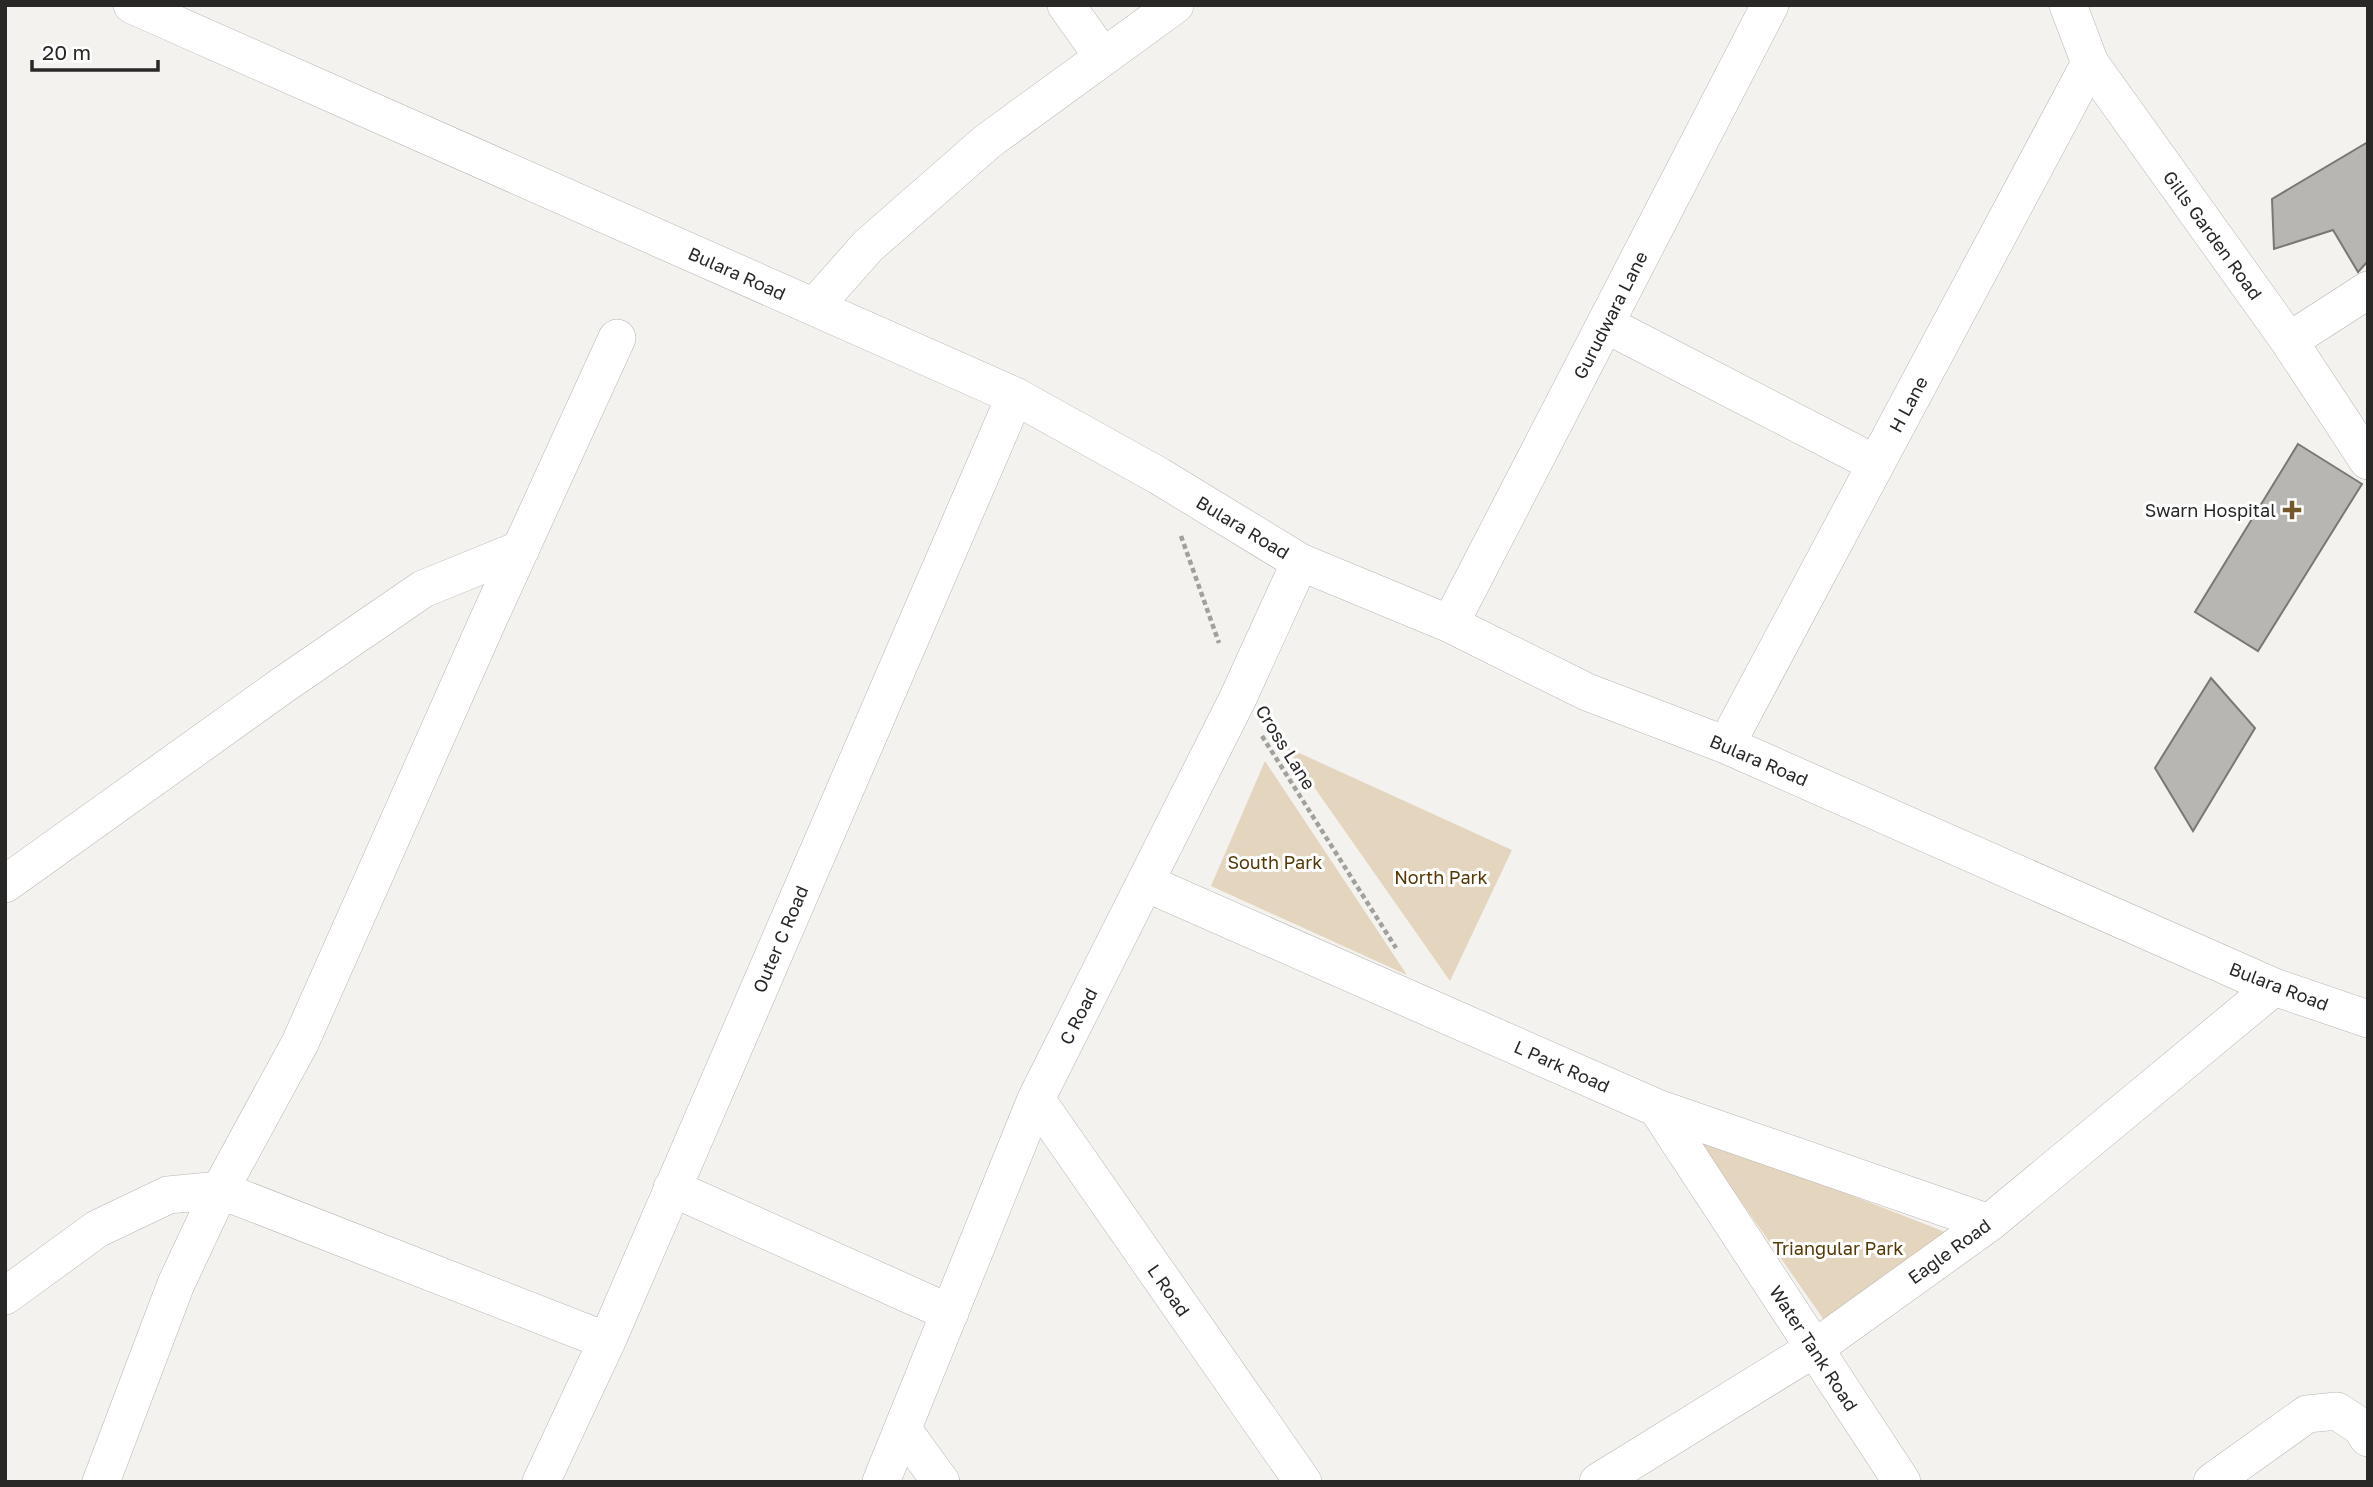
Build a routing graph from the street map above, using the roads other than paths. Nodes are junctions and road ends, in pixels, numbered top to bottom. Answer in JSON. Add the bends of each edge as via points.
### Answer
{"nodes":[{"id":1,"x":132,"y":5,"type":"edge"},
{"id":2,"x":1066,"y":5,"type":"edge"},
{"id":3,"x":1175,"y":5,"type":"edge"},
{"id":4,"x":1770,"y":5,"type":"edge"},
{"id":5,"x":2070,"y":6,"type":"edge"},
{"id":6,"x":1103,"y":57,"type":"junction"},
{"id":7,"x":2090,"y":63,"type":"junction"},
{"id":8,"x":2368,"y":290,"type":"edge"},
{"id":9,"x":814,"y":307,"type":"junction"},
{"id":10,"x":1605,"y":324,"type":"junction"},
{"id":11,"x":617,"y":338,"type":"dead end"},
{"id":12,"x":2289,"y":341,"type":"junction"},
{"id":13,"x":1015,"y":396,"type":"junction"},
{"id":14,"x":2368,"y":461,"type":"edge"},
{"id":15,"x":1876,"y":464,"type":"junction"},
{"id":16,"x":521,"y":549,"type":"junction"},
{"id":17,"x":1300,"y":562,"type":"junction"},
{"id":18,"x":1450,"y":624,"type":"junction"},
{"id":19,"x":1726,"y":745,"type":"junction"},
{"id":20,"x":1146,"y":883,"type":"junction"},
{"id":21,"x":5,"y":884,"type":"edge"},
{"id":22,"x":2274,"y":986,"type":"junction"},
{"id":23,"x":2368,"y":1019,"type":"edge"},
{"id":24,"x":1035,"y":1099,"type":"junction"},
{"id":25,"x":1657,"y":1108,"type":"junction"},
{"id":26,"x":672,"y":1188,"type":"junction"},
{"id":27,"x":220,"y":1190,"type":"junction"},
{"id":28,"x":1989,"y":1223,"type":"junction"},
{"id":29,"x":5,"y":1296,"type":"edge"},
{"id":30,"x":950,"y":1313,"type":"junction"},
{"id":31,"x":607,"y":1341,"type":"junction"},
{"id":32,"x":1815,"y":1348,"type":"junction"},
{"id":33,"x":903,"y":1430,"type":"junction"},
{"id":34,"x":2368,"y":1438,"type":"edge"},
{"id":35,"x":101,"y":1482,"type":"edge"},
{"id":36,"x":541,"y":1482,"type":"edge"},
{"id":37,"x":881,"y":1482,"type":"edge"},
{"id":38,"x":940,"y":1482,"type":"edge"},
{"id":39,"x":1303,"y":1482,"type":"edge"},
{"id":40,"x":1598,"y":1482,"type":"edge"},
{"id":41,"x":1902,"y":1482,"type":"edge"},
{"id":42,"x":2212,"y":1482,"type":"edge"}],
"edges":[{"from":1,"to":9,"type":"street","name":"Bulara Road"},
{"from":2,"to":6,"type":"street"},
{"from":3,"to":6,"type":"street"},
{"from":4,"to":10,"type":"street","name":"Gurudwara Lane"},
{"from":5,"to":7,"type":"street","name":"Gills Garden Road"},
{"from":6,"to":9,"type":"street","via":[[988,141],[900,217]]},
{"from":7,"to":12,"type":"street","name":"Gills Garden Road"},
{"from":7,"to":15,"type":"street","name":"H Lane"},
{"from":8,"to":12,"type":"street"},
{"from":9,"to":13,"type":"street","name":"Bulara Road"},
{"from":10,"to":15,"type":"street"},
{"from":10,"to":18,"type":"street","name":"Gurudwara Lane"},
{"from":11,"to":16,"type":"street"},
{"from":12,"to":14,"type":"street","name":"Gills Garden Road"},
{"from":13,"to":17,"type":"street","name":"Bulara Road"},
{"from":13,"to":26,"type":"street","name":"Outer C Road"},
{"from":15,"to":19,"type":"street","name":"H Lane"},
{"from":16,"to":21,"type":"street","via":[[423,589]]},
{"from":16,"to":27,"type":"street","via":[[300,1043]]},
{"from":17,"to":18,"type":"street","name":"Bulara Road"},
{"from":17,"to":20,"type":"street","name":"C Road"},
{"from":18,"to":19,"type":"street","name":"Bulara Road","via":[[1587,692]]},
{"from":19,"to":22,"type":"street","name":"Bulara Road"},
{"from":20,"to":24,"type":"street","name":"C Road"},
{"from":20,"to":25,"type":"street","name":"L Park Road"},
{"from":22,"to":23,"type":"street","name":"Bulara Road"},
{"from":22,"to":28,"type":"street","name":"Eagle Road"},
{"from":24,"to":30,"type":"street","name":"C Road"},
{"from":24,"to":39,"type":"street","name":"L Road"},
{"from":25,"to":28,"type":"street","name":"L Park Road"},
{"from":25,"to":32,"type":"street","name":"Water Tank Road"},
{"from":26,"to":30,"type":"street"},
{"from":26,"to":31,"type":"street","name":"Outer C Road"},
{"from":27,"to":29,"type":"street","via":[[168,1195],[97,1229]]},
{"from":27,"to":31,"type":"street"},
{"from":27,"to":35,"type":"street","via":[[176,1284]]},
{"from":28,"to":32,"type":"street","name":"Eagle Road"},
{"from":30,"to":33,"type":"street","name":"C Road"},
{"from":31,"to":36,"type":"street","name":"Outer C Road"},
{"from":32,"to":40,"type":"street","name":"Eagle Road"},
{"from":32,"to":41,"type":"street","name":"Water Tank Road"},
{"from":33,"to":37,"type":"street","name":"C Road"},
{"from":33,"to":38,"type":"street"},
{"from":34,"to":42,"type":"street","via":[[2361,1427],[2337,1411],[2307,1414]]}]}
